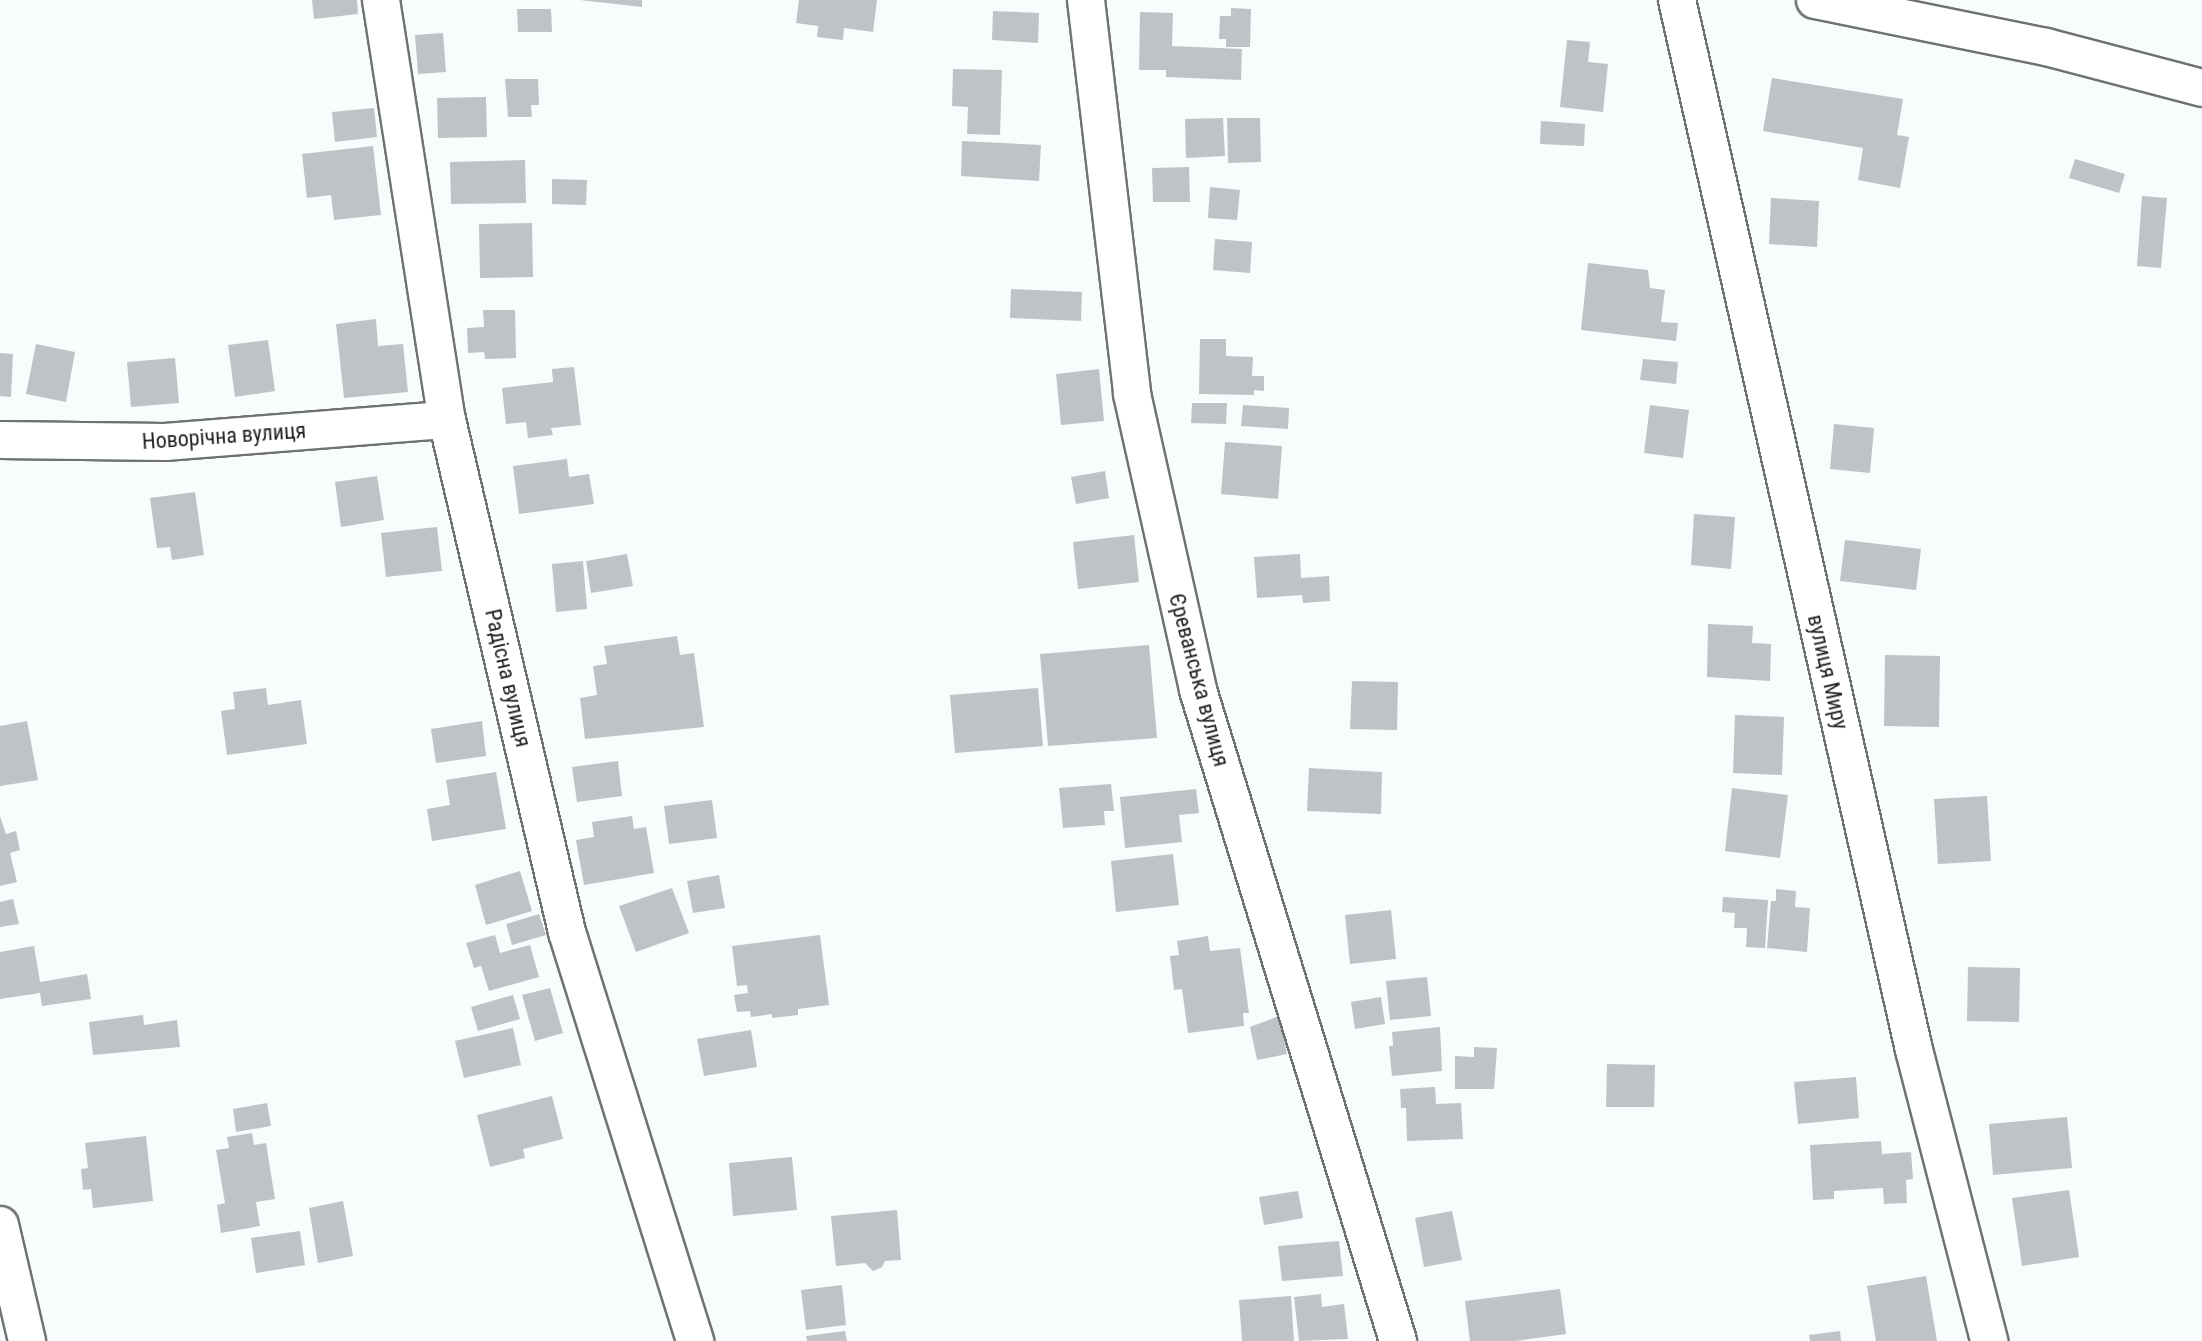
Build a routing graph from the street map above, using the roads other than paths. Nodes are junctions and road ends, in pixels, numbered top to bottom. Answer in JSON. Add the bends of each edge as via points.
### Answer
{"nodes":[{"id":1,"x":381,"y":0,"type":"edge"},
{"id":2,"x":1086,"y":0,"type":"edge"},
{"id":3,"x":1677,"y":0,"type":"edge"},
{"id":4,"x":1815,"y":0,"type":"edge"},
{"id":5,"x":2202,"y":88,"type":"edge"},
{"id":6,"x":447,"y":420,"type":"junction"},
{"id":7,"x":0,"y":440,"type":"edge"},
{"id":8,"x":0,"y":1225,"type":"edge"},
{"id":9,"x":27,"y":1341,"type":"edge"},
{"id":10,"x":695,"y":1341,"type":"edge"},
{"id":11,"x":1398,"y":1341,"type":"edge"},
{"id":12,"x":1989,"y":1341,"type":"edge"}],
"edges":[{"from":1,"to":6,"type":"street","name":"Радісна вулиця"},
{"from":2,"to":11,"type":"street","name":"Єреванська вулиця","via":[[1132,394],[1198,690]]},
{"from":3,"to":12,"type":"street","name":"вулиця Миру","via":[[1914,1050]]},
{"from":4,"to":5,"type":"street","via":[[2046,47]]},
{"from":6,"to":7,"type":"street","name":"Новорічна вулиця","via":[[165,442]]},
{"from":6,"to":10,"type":"street","name":"Радісна вулиця","via":[[567,932]]},
{"from":8,"to":9,"type":"street"}]}
